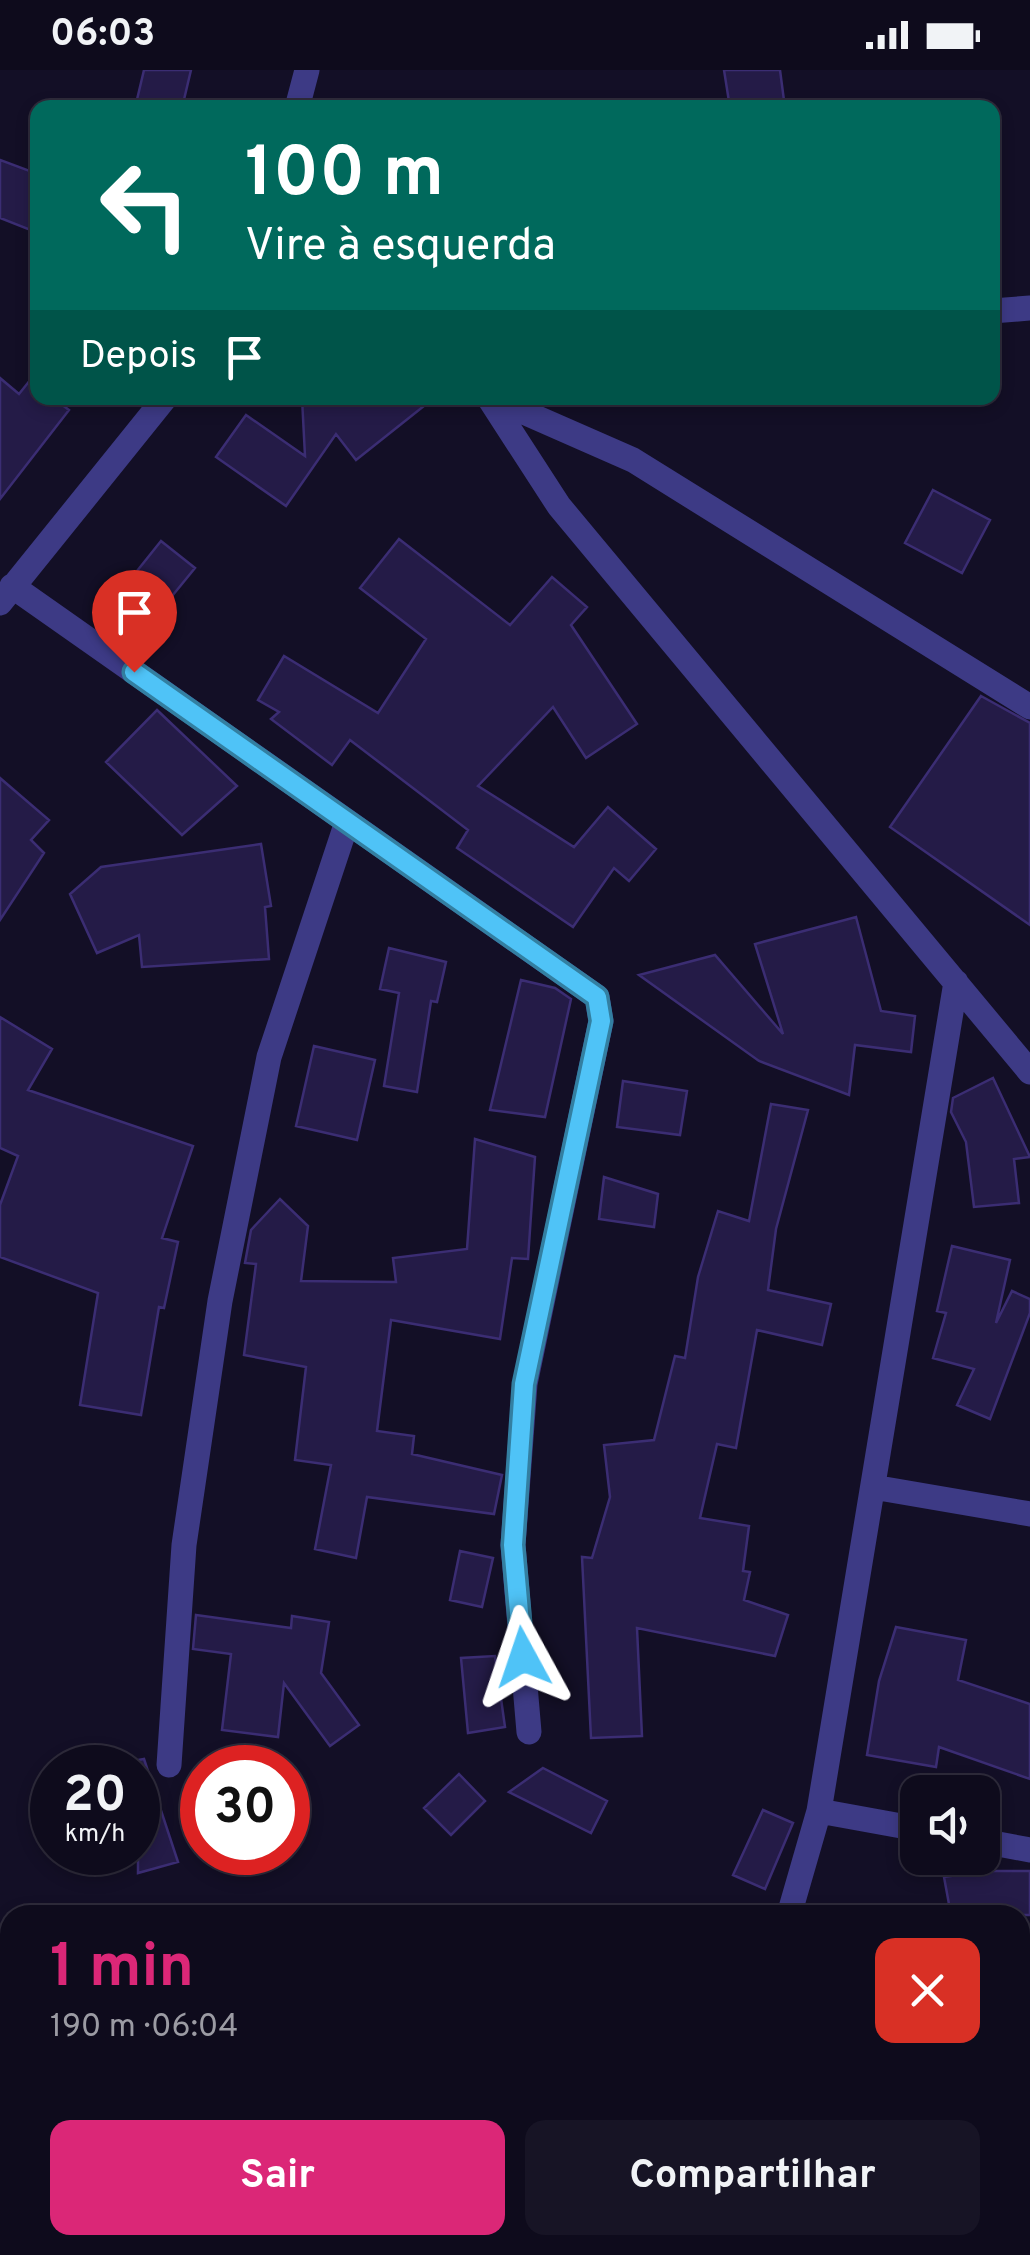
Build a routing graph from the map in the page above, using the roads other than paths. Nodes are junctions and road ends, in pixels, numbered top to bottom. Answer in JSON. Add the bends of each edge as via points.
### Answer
{"nodes":[{"id":1,"x":307,"y":70,"type":"edge"},
{"id":2,"x":299,"y":100,"type":"edge"},
{"id":3,"x":1030,"y":308,"type":"edge"},
{"id":4,"x":1000,"y":311,"type":"edge"},
{"id":5,"x":159,"y":405,"type":"edge"},
{"id":6,"x":494,"y":405,"type":"edge"},
{"id":7,"x":506,"y":405,"type":"edge"},
{"id":8,"x":6,"y":594,"type":"edge"},
{"id":9,"x":1030,"y":706,"type":"edge"},
{"id":10,"x":347,"y":822,"type":"junction"},
{"id":11,"x":956,"y":982,"type":"junction"},
{"id":12,"x":1030,"y":1072,"type":"edge"},
{"id":13,"x":872,"y":1488,"type":"junction"},
{"id":14,"x":1030,"y":1514,"type":"edge"},
{"id":15,"x":530,"y":1732,"type":"dead end"},
{"id":16,"x":170,"y":1766,"type":"dead end"},
{"id":17,"x":820,"y":1811,"type":"junction"},
{"id":18,"x":900,"y":1826,"type":"edge"},
{"id":19,"x":1000,"y":1844,"type":"edge"},
{"id":20,"x":1030,"y":1850,"type":"edge"},
{"id":21,"x":792,"y":1905,"type":"edge"}],
"edges":[{"from":1,"to":2,"type":"street"},
{"from":3,"to":4,"type":"street"},
{"from":5,"to":8,"type":"street"},
{"from":6,"to":11,"type":"street","via":[[559,506]]},
{"from":7,"to":9,"type":"street","via":[[633,460]]},
{"from":8,"to":10,"type":"street"},
{"from":10,"to":15,"type":"street","via":[[597,997],[601,1021],[524,1384],[513,1545]]},
{"from":10,"to":16,"type":"street","via":[[268,1056],[220,1301],[184,1545]]},
{"from":11,"to":12,"type":"street"},
{"from":11,"to":13,"type":"street"},
{"from":13,"to":14,"type":"street"},
{"from":13,"to":17,"type":"street"},
{"from":17,"to":18,"type":"street"},
{"from":17,"to":21,"type":"street"},
{"from":19,"to":20,"type":"street"}]}
